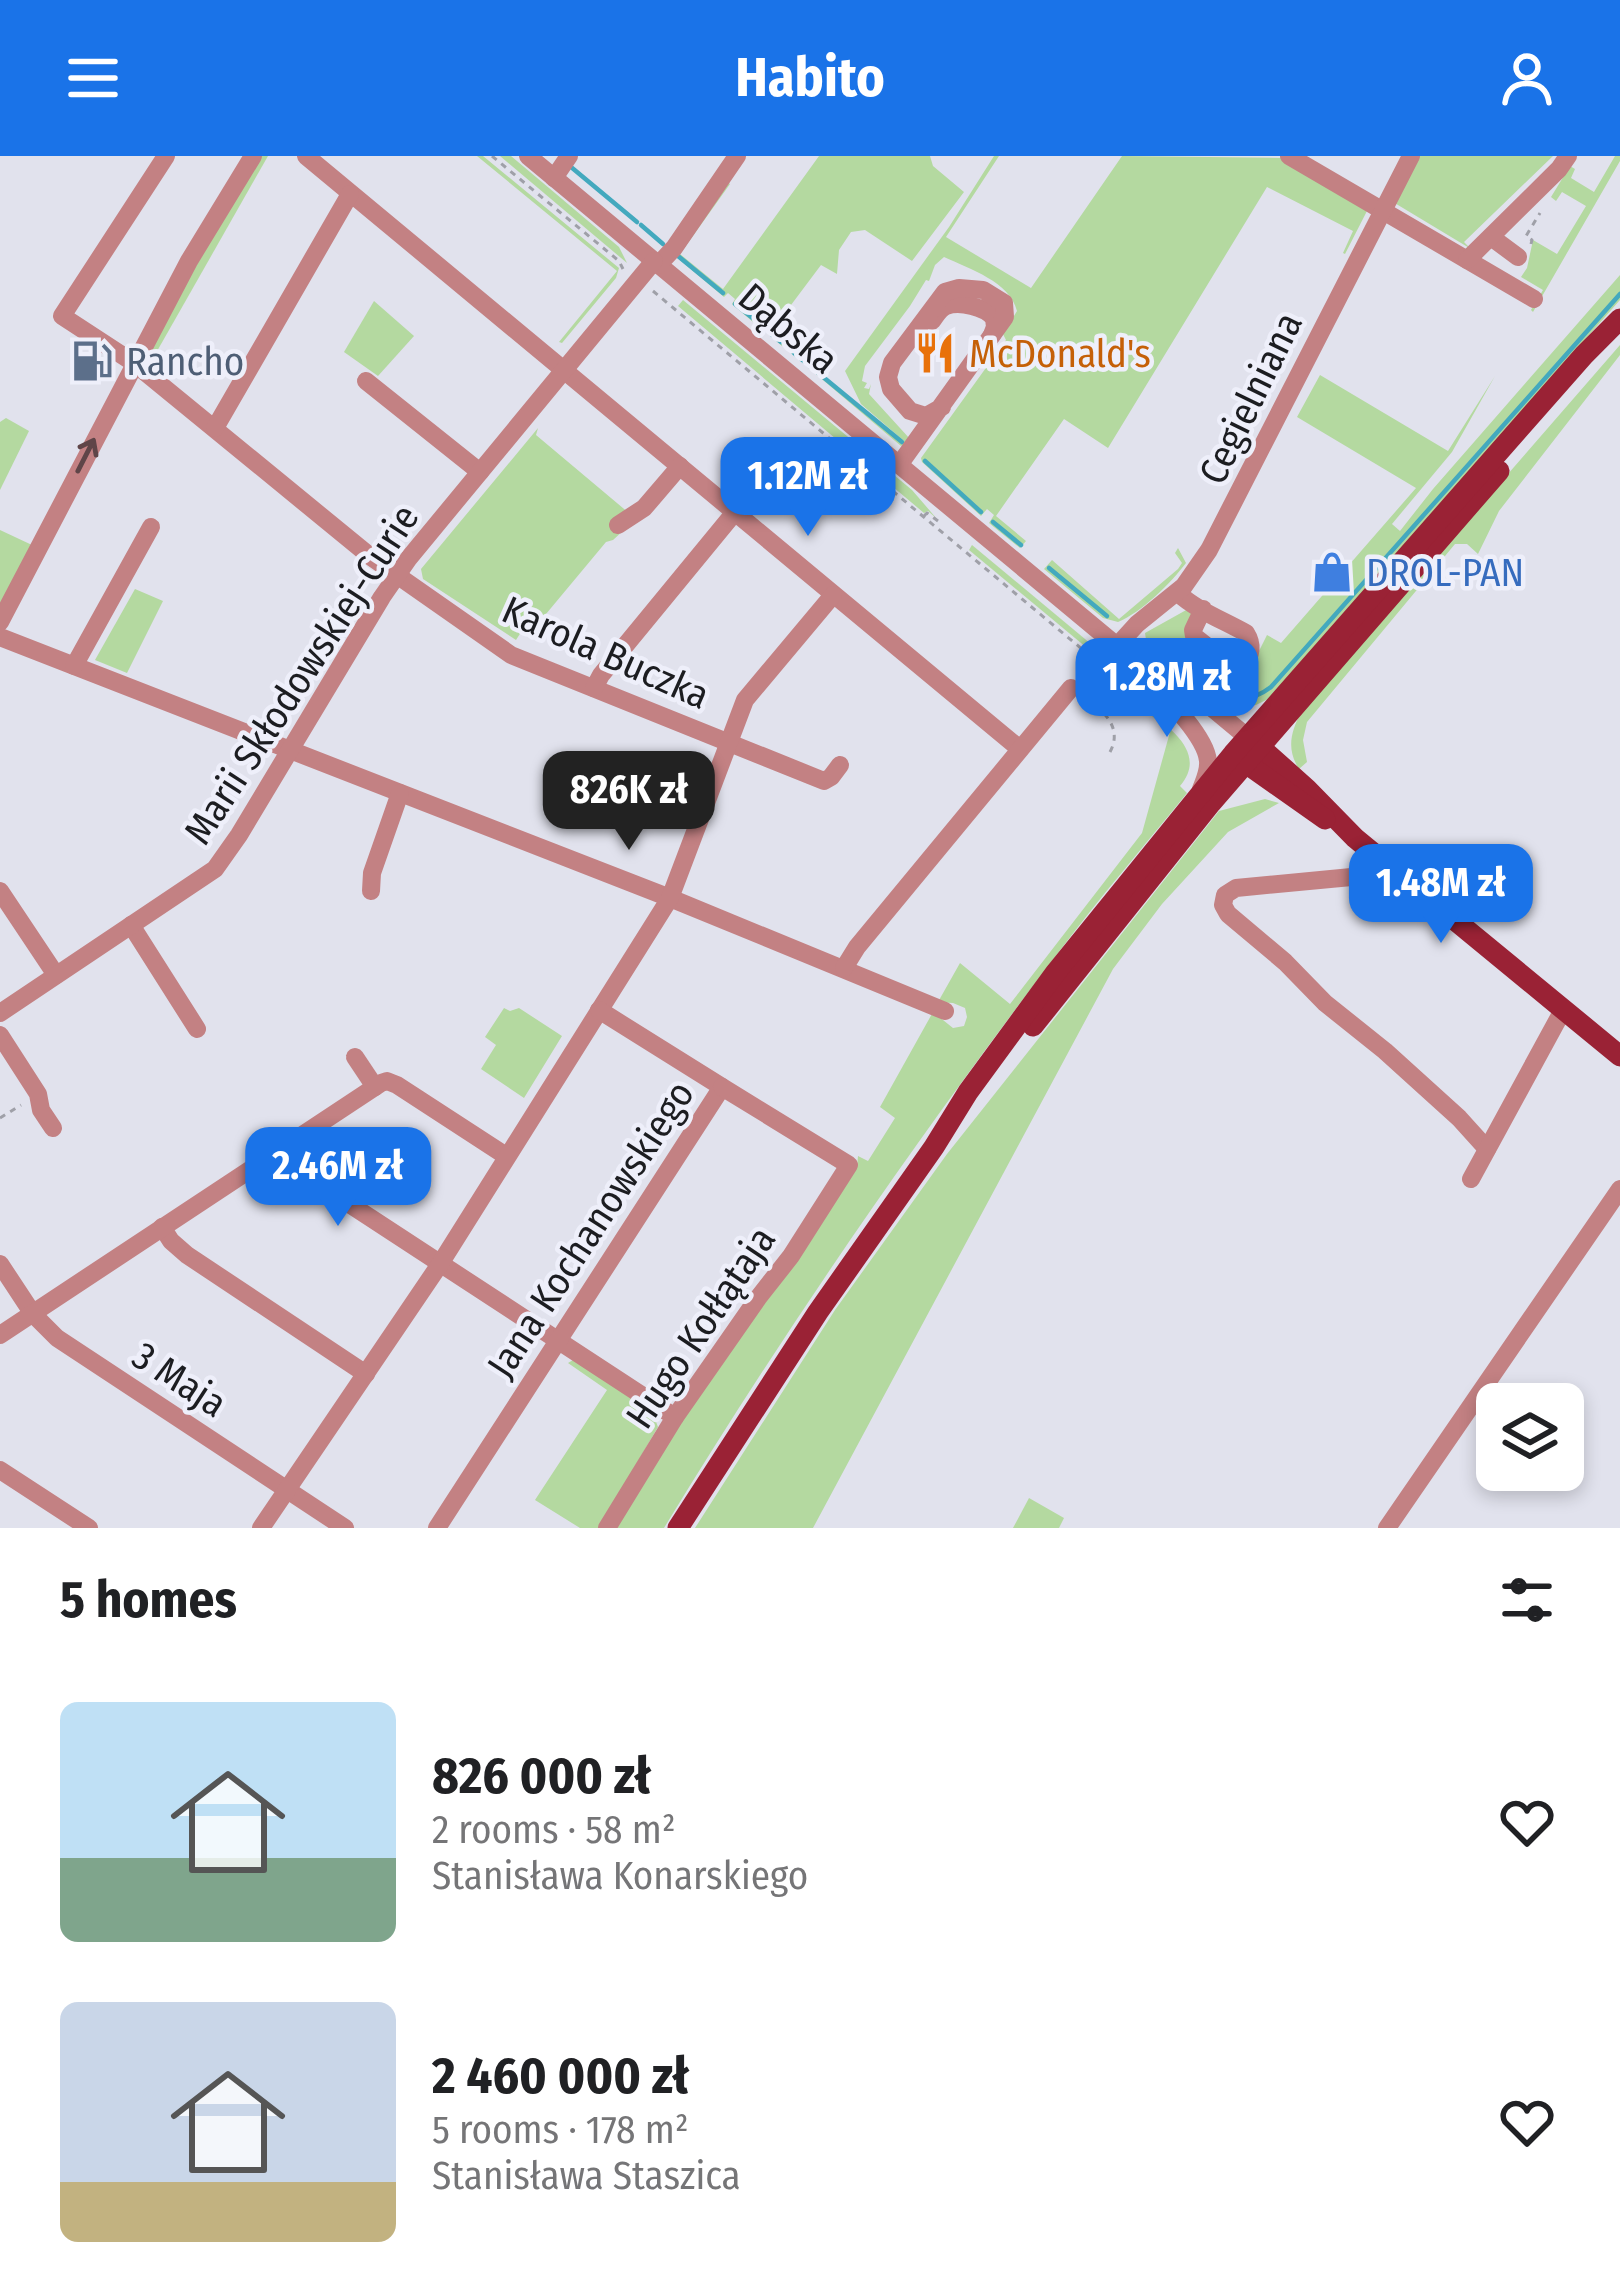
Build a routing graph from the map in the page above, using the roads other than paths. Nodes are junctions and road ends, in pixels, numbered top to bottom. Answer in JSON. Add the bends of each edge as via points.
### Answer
{"nodes":[{"id":1,"x":166,"y":156,"type":"edge"},
{"id":2,"x":253,"y":156,"type":"edge"},
{"id":3,"x":306,"y":156,"type":"edge"},
{"id":4,"x":528,"y":156,"type":"edge"},
{"id":5,"x":569,"y":156,"type":"edge"},
{"id":6,"x":737,"y":156,"type":"edge"},
{"id":7,"x":1289,"y":156,"type":"edge"},
{"id":8,"x":1411,"y":156,"type":"edge"},
{"id":9,"x":1568,"y":156,"type":"edge"},
{"id":10,"x":554,"y":178,"type":"junction"},
{"id":11,"x":350,"y":194,"type":"junction"},
{"id":12,"x":1381,"y":209,"type":"junction"},
{"id":13,"x":1492,"y":237,"type":"junction"},
{"id":14,"x":1523,"y":244,"type":"road end"},
{"id":15,"x":1467,"y":260,"type":"junction"},
{"id":16,"x":656,"y":263,"type":"junction"},
{"id":17,"x":1534,"y":299,"type":"dead end"},
{"id":18,"x":1620,"y":320,"type":"edge"},
{"id":19,"x":993,"y":326,"type":"junction"},
{"id":20,"x":134,"y":363,"type":"junction"},
{"id":21,"x":565,"y":369,"type":"junction"},
{"id":22,"x":367,"y":381,"type":"dead end"},
{"id":23,"x":892,"y":390,"type":"junction"},
{"id":24,"x":942,"y":407,"type":"junction"},
{"id":25,"x":908,"y":408,"type":"junction"},
{"id":26,"x":215,"y":428,"type":"junction"},
{"id":27,"x":919,"y":439,"type":"junction"},
{"id":28,"x":899,"y":465,"type":"junction"},
{"id":29,"x":680,"y":466,"type":"junction"},
{"id":30,"x":480,"y":472,"type":"junction"},
{"id":31,"x":735,"y":512,"type":"junction"},
{"id":32,"x":618,"y":525,"type":"dead end"},
{"id":33,"x":152,"y":527,"type":"dead end"},
{"id":34,"x":396,"y":576,"type":"junction"},
{"id":35,"x":1178,"y":593,"type":"junction"},
{"id":36,"x":833,"y":595,"type":"junction"},
{"id":37,"x":0,"y":622,"type":"edge"},
{"id":38,"x":0,"y":637,"type":"edge"},
{"id":39,"x":1219,"y":637,"type":"dead end"},
{"id":40,"x":1117,"y":646,"type":"junction"},
{"id":41,"x":74,"y":666,"type":"junction"},
{"id":42,"x":594,"y":688,"type":"junction"},
{"id":43,"x":1070,"y":688,"type":"road end"},
{"id":44,"x":1152,"y":695,"type":"junction"},
{"id":45,"x":1280,"y":711,"type":"junction"},
{"id":46,"x":1222,"y":715,"type":"junction"},
{"id":47,"x":730,"y":742,"type":"junction"},
{"id":48,"x":1020,"y":749,"type":"junction"},
{"id":49,"x":1246,"y":750,"type":"junction"},
{"id":50,"x":291,"y":751,"type":"junction"},
{"id":51,"x":839,"y":765,"type":"dead end"},
{"id":52,"x":1295,"y":778,"type":"junction"},
{"id":53,"x":400,"y":794,"type":"junction"},
{"id":54,"x":1200,"y":794,"type":"junction"},
{"id":55,"x":1355,"y":838,"type":"junction"},
{"id":56,"x":1380,"y":859,"type":"junction"},
{"id":57,"x":0,"y":891,"type":"edge"},
{"id":58,"x":371,"y":891,"type":"dead end"},
{"id":59,"x":670,"y":898,"type":"junction"},
{"id":60,"x":131,"y":925,"type":"junction"},
{"id":61,"x":844,"y":968,"type":"junction"},
{"id":62,"x":56,"y":976,"type":"junction"},
{"id":63,"x":599,"y":1010,"type":"junction"},
{"id":64,"x":1563,"y":1010,"type":"junction"},
{"id":65,"x":945,"y":1011,"type":"dead end"},
{"id":66,"x":0,"y":1013,"type":"edge"},
{"id":67,"x":197,"y":1029,"type":"dead end"},
{"id":68,"x":0,"y":1035,"type":"edge"},
{"id":69,"x":1620,"y":1056,"type":"edge"},
{"id":70,"x":355,"y":1057,"type":"dead end"},
{"id":71,"x":376,"y":1087,"type":"junction"},
{"id":72,"x":722,"y":1087,"type":"junction"},
{"id":73,"x":52,"y":1128,"type":"dead end"},
{"id":74,"x":934,"y":1147,"type":"junction"},
{"id":75,"x":1487,"y":1149,"type":"junction"},
{"id":76,"x":279,"y":1150,"type":"junction"},
{"id":77,"x":506,"y":1156,"type":"junction"},
{"id":78,"x":1471,"y":1179,"type":"dead end"},
{"id":79,"x":1620,"y":1189,"type":"edge"},
{"id":80,"x":162,"y":1227,"type":"junction"},
{"id":81,"x":0,"y":1264,"type":"edge"},
{"id":82,"x":440,"y":1264,"type":"junction"},
{"id":83,"x":33,"y":1314,"type":"junction"},
{"id":84,"x":0,"y":1335,"type":"edge"},
{"id":85,"x":558,"y":1341,"type":"junction"},
{"id":86,"x":366,"y":1374,"type":"junction"},
{"id":87,"x":676,"y":1418,"type":"junction"},
{"id":88,"x":0,"y":1470,"type":"edge"},
{"id":89,"x":289,"y":1490,"type":"junction"},
{"id":90,"x":89,"y":1528,"type":"edge"},
{"id":91,"x":261,"y":1528,"type":"edge"},
{"id":92,"x":345,"y":1528,"type":"edge"},
{"id":93,"x":437,"y":1528,"type":"edge"},
{"id":94,"x":607,"y":1528,"type":"edge"},
{"id":95,"x":678,"y":1528,"type":"edge"},
{"id":96,"x":1387,"y":1528,"type":"edge"}],
"edges":[{"from":1,"to":20,"type":"street","name":"Karola Buczka","via":[[62,316]]},
{"from":2,"to":20,"type":"street"},
{"from":3,"to":11,"type":"street"},
{"from":4,"to":10,"type":"street","name":"Dąbska"},
{"from":5,"to":10,"type":"street"},
{"from":6,"to":16,"type":"street","name":"Marii Skłodowskiej-Curie"},
{"from":7,"to":12,"type":"street"},
{"from":8,"to":12,"type":"street","name":"Cegielniana"},
{"from":9,"to":13,"type":"street"},
{"from":10,"to":16,"type":"street","name":"Dąbska"},
{"from":11,"to":21,"type":"street"},
{"from":11,"to":26,"type":"street"},
{"from":12,"to":15,"type":"street"},
{"from":12,"to":35,"type":"street","name":"Cegielniana","via":[[1227,518]]},
{"from":13,"to":14,"type":"street"},
{"from":13,"to":15,"type":"street"},
{"from":15,"to":17,"type":"street"},
{"from":16,"to":21,"type":"street","name":"Marii Skłodowskiej-Curie"},
{"from":16,"to":28,"type":"street","name":"Dąbska"},
{"from":18,"to":45,"type":"main road","via":[[1493,478]]},
{"from":19,"to":23,"type":"street","via":[[980,308],[938,312],[892,377]]},
{"from":19,"to":23,"type":"street","via":[[1006,314],[1000,298],[978,289],[945,292],[890,365]]},
{"from":19,"to":24,"type":"street"},
{"from":20,"to":26,"type":"street","name":"Karola Buczka"},
{"from":37,"to":20,"type":"street","one_way":true},
{"from":21,"to":29,"type":"street"},
{"from":21,"to":30,"type":"street","name":"Marii Skłodowskiej-Curie"},
{"from":22,"to":30,"type":"street"},
{"from":23,"to":25,"type":"street"},
{"from":24,"to":25,"type":"street","via":[[926,416]]},
{"from":24,"to":27,"type":"street"},
{"from":25,"to":27,"type":"street","via":[[921,423]]},
{"from":26,"to":34,"type":"street","name":"Karola Buczka"},
{"from":27,"to":28,"type":"street"},
{"from":28,"to":40,"type":"street","name":"Dąbska"},
{"from":29,"to":31,"type":"street"},
{"from":29,"to":32,"type":"street"},
{"from":30,"to":34,"type":"street","name":"Marii Skłodowskiej-Curie"},
{"from":31,"to":36,"type":"street"},
{"from":31,"to":42,"type":"street"},
{"from":33,"to":41,"type":"street"},
{"from":34,"to":42,"type":"street","name":"Karola Buczka","via":[[511,655]]},
{"from":34,"to":50,"type":"street","name":"Marii Skłodowskiej-Curie"},
{"from":35,"to":39,"type":"street"},
{"from":35,"to":40,"type":"street","name":"Cegielniana"},
{"from":36,"to":47,"type":"street","via":[[745,700]]},
{"from":36,"to":48,"type":"street"},
{"from":38,"to":41,"type":"street"},
{"from":40,"to":44,"type":"street","name":"Dąbska"},
{"from":40,"to":46,"type":"street","name":"Dąbska"},
{"from":41,"to":50,"type":"street"},
{"from":42,"to":47,"type":"street","name":"Karola Buczka"},
{"from":43,"to":48,"type":"street"},
{"from":44,"to":49,"type":"street","name":"Dąbska"},
{"from":44,"to":54,"type":"street","name":"Dąbska","via":[[1204,745],[1208,770]]},
{"from":45,"to":46,"type":"street"},
{"from":45,"to":49,"type":"main road"},
{"from":45,"to":52,"type":"main road"},
{"from":46,"to":49,"type":"street","name":"Dąbska"},
{"from":47,"to":51,"type":"street","name":"Karola Buczka","via":[[824,781]]},
{"from":47,"to":59,"type":"street"},
{"from":48,"to":61,"type":"street"},
{"from":49,"to":52,"type":"main road","name":"Dąbska"},
{"from":49,"to":54,"type":"main road"},
{"from":49,"to":55,"type":"main road","name":"Dąbska"},
{"from":49,"to":74,"type":"main road"},
{"from":50,"to":53,"type":"street"},
{"from":50,"to":60,"type":"street","name":"Marii Skłodowskiej-Curie","via":[[215,868]]},
{"from":52,"to":55,"type":"main road","name":"Dąbska"},
{"from":53,"to":58,"type":"street"},
{"from":53,"to":59,"type":"street"},
{"from":54,"to":74,"type":"main road","via":[[1039,994]]},
{"from":55,"to":56,"type":"main road","name":"Dąbska"},
{"from":56,"to":64,"type":"main road","name":"Dąbska"},
{"from":56,"to":75,"type":"street","via":[[1362,876],[1236,888],[1223,904]]},
{"from":57,"to":62,"type":"street"},
{"from":59,"to":61,"type":"street"},
{"from":59,"to":63,"type":"street"},
{"from":60,"to":62,"type":"street","name":"Marii Skłodowskiej-Curie"},
{"from":60,"to":67,"type":"street"},
{"from":61,"to":65,"type":"street"},
{"from":62,"to":66,"type":"street","name":"Marii Skłodowskiej-Curie"},
{"from":63,"to":72,"type":"street","name":"Jana Kochanowskiego"},
{"from":63,"to":77,"type":"street"},
{"from":64,"to":69,"type":"main road","name":"Dąbska"},
{"from":64,"to":75,"type":"street"},
{"from":68,"to":73,"type":"street"},
{"from":70,"to":71,"type":"street"},
{"from":71,"to":76,"type":"street"},
{"from":71,"to":77,"type":"street","via":[[392,1082]]},
{"from":72,"to":85,"type":"street","name":"Jana Kochanowskiego"},
{"from":72,"to":87,"type":"street","name":"Hugo Kołłątaja","via":[[849,1165]]},
{"from":74,"to":95,"type":"main road"},
{"from":75,"to":78,"type":"street"},
{"from":76,"to":80,"type":"street"},
{"from":76,"to":82,"type":"street"},
{"from":77,"to":82,"type":"street"},
{"from":79,"to":96,"type":"street"},
{"from":80,"to":83,"type":"street"},
{"from":80,"to":86,"type":"street","via":[[187,1255]]},
{"from":81,"to":83,"type":"street","name":"3 Maja"},
{"from":82,"to":85,"type":"street"},
{"from":82,"to":86,"type":"street"},
{"from":83,"to":84,"type":"street"},
{"from":83,"to":89,"type":"street","name":"3 Maja","via":[[57,1338]]},
{"from":85,"to":87,"type":"street"},
{"from":85,"to":93,"type":"street","name":"Jana Kochanowskiego"},
{"from":86,"to":89,"type":"street"},
{"from":87,"to":94,"type":"street","name":"Hugo Kołłątaja"},
{"from":88,"to":90,"type":"street"},
{"from":89,"to":91,"type":"street"},
{"from":89,"to":92,"type":"street","name":"3 Maja"}]}
